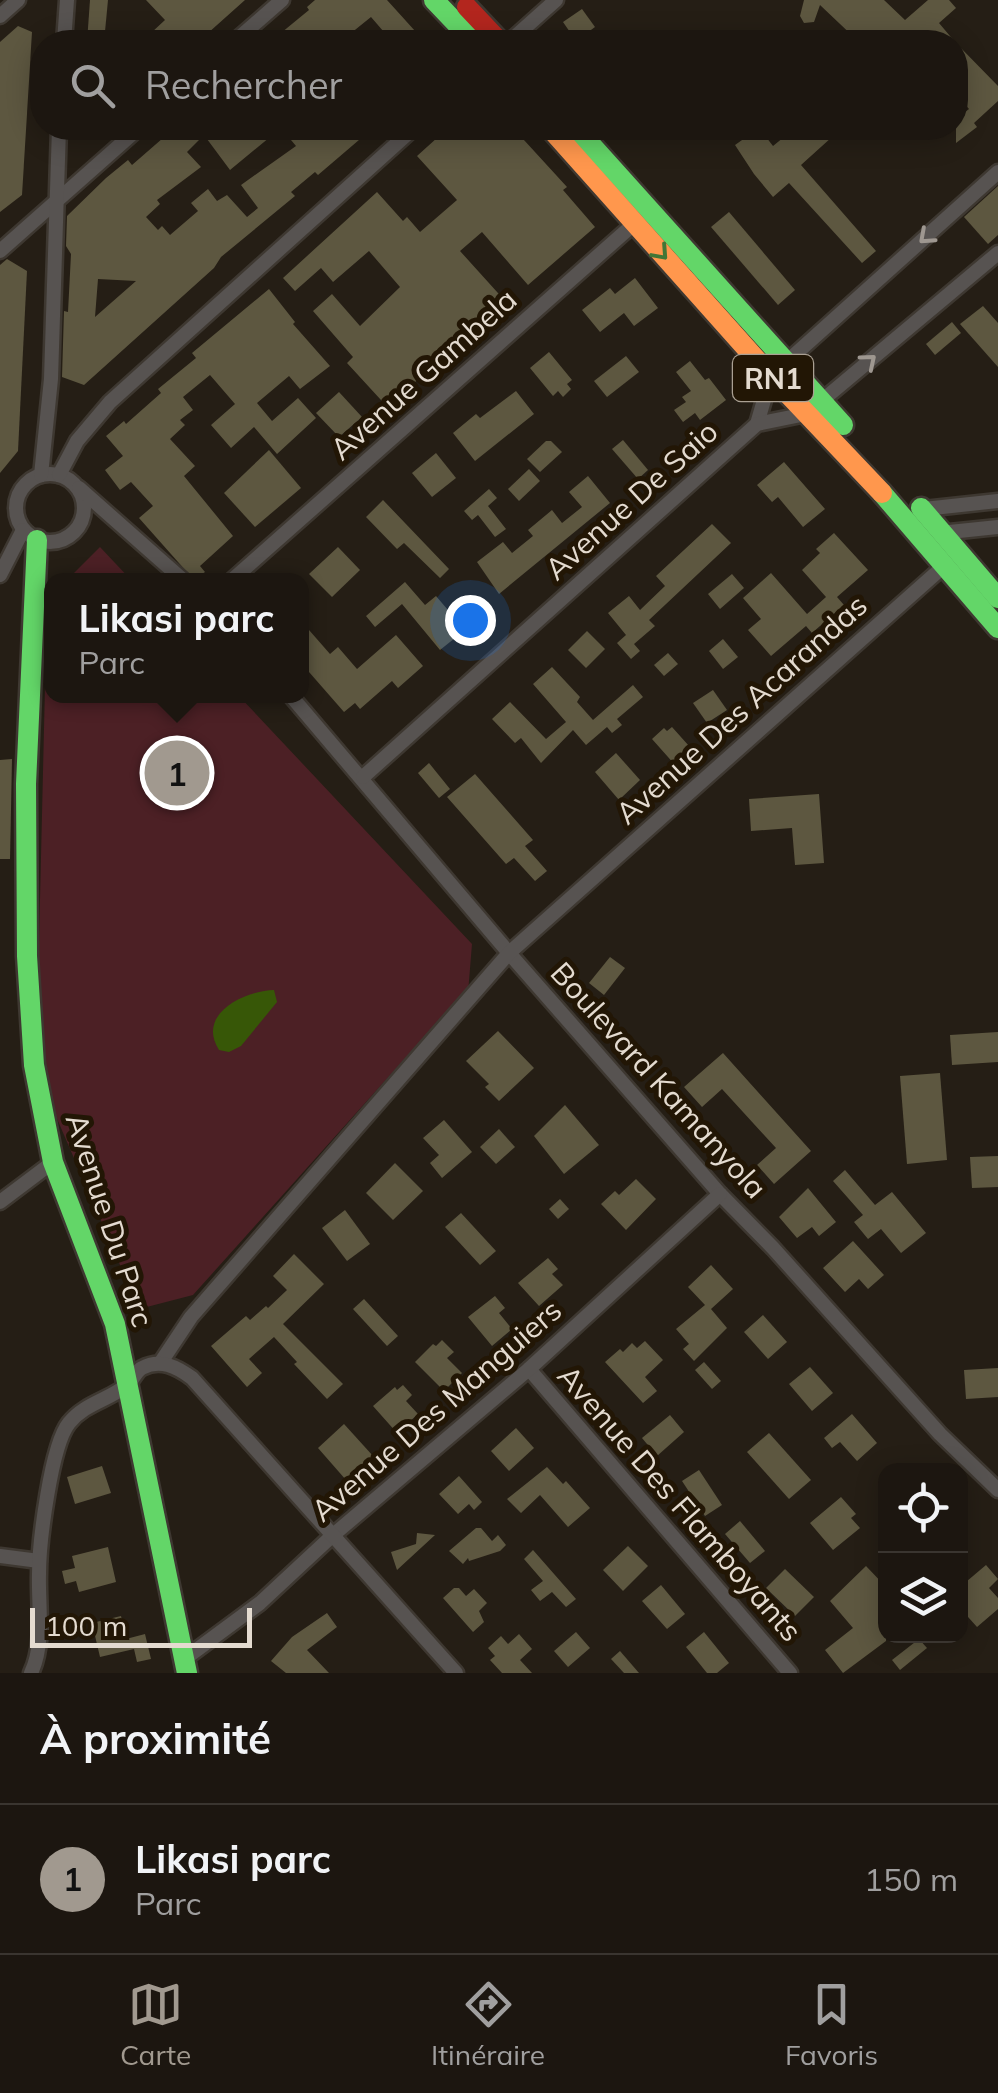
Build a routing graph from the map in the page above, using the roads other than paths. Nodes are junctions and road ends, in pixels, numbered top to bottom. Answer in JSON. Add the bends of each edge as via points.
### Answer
{"nodes":[{"id":1,"x":18,"y":0,"type":"edge"},
{"id":2,"x":67,"y":0,"type":"edge"},
{"id":3,"x":282,"y":0,"type":"edge"},
{"id":4,"x":434,"y":0,"type":"edge"},
{"id":5,"x":460,"y":0,"type":"edge"},
{"id":6,"x":556,"y":0,"type":"edge"},
{"id":7,"x":0,"y":16,"type":"edge"},
{"id":8,"x":65,"y":30,"type":"edge"},
{"id":9,"x":248,"y":30,"type":"edge"},
{"id":10,"x":463,"y":30,"type":"edge"},
{"id":11,"x":489,"y":30,"type":"edge"},
{"id":12,"x":522,"y":30,"type":"edge"},
{"id":13,"x":58,"y":140,"type":"edge"},
{"id":14,"x":125,"y":140,"type":"edge"},
{"id":15,"x":401,"y":140,"type":"edge"},
{"id":16,"x":574,"y":140,"type":"edge"},
{"id":17,"x":998,"y":172,"type":"edge"},
{"id":18,"x":55,"y":202,"type":"junction"},
{"id":19,"x":642,"y":216,"type":"junction"},
{"id":20,"x":0,"y":251,"type":"edge"},
{"id":21,"x":998,"y":253,"type":"edge"},
{"id":22,"x":779,"y":369,"type":"junction"},
{"id":23,"x":814,"y":407,"type":"junction"},
{"id":24,"x":757,"y":424,"type":"junction"},
{"id":25,"x":41,"y":475,"type":"junction"},
{"id":26,"x":59,"y":475,"type":"junction"},
{"id":27,"x":74,"y":484,"type":"junction"},
{"id":28,"x":998,"y":501,"type":"edge"},
{"id":29,"x":922,"y":509,"type":"junction"},
{"id":30,"x":900,"y":512,"type":"junction"},
{"id":31,"x":8,"y":516,"type":"edge"},
{"id":32,"x":998,"y":526,"type":"edge"},
{"id":33,"x":942,"y":532,"type":"junction"},
{"id":34,"x":30,"y":535,"type":"junction"},
{"id":35,"x":920,"y":536,"type":"junction"},
{"id":36,"x":944,"y":566,"type":"junction"},
{"id":37,"x":175,"y":573,"type":"edge"},
{"id":38,"x":240,"y":573,"type":"edge"},
{"id":39,"x":0,"y":575,"type":"edge"},
{"id":40,"x":998,"y":598,"type":"edge"},
{"id":41,"x":998,"y":628,"type":"edge"},
{"id":42,"x":298,"y":703,"type":"edge"},
{"id":43,"x":363,"y":776,"type":"junction"},
{"id":44,"x":508,"y":953,"type":"junction"},
{"id":45,"x":53,"y":1162,"type":"junction"},
{"id":46,"x":720,"y":1194,"type":"junction"},
{"id":47,"x":0,"y":1202,"type":"edge"},
{"id":48,"x":161,"y":1362,"type":"junction"},
{"id":49,"x":529,"y":1369,"type":"junction"},
{"id":50,"x":128,"y":1385,"type":"junction"},
{"id":51,"x":998,"y":1490,"type":"edge"},
{"id":52,"x":332,"y":1536,"type":"junction"},
{"id":53,"x":0,"y":1556,"type":"edge"},
{"id":54,"x":39,"y":1561,"type":"junction"},
{"id":55,"x":185,"y":1666,"type":"edge"},
{"id":56,"x":31,"y":1673,"type":"edge"},
{"id":57,"x":456,"y":1673,"type":"edge"},
{"id":58,"x":790,"y":1673,"type":"edge"}],
"edges":[{"from":1,"to":7,"type":"street"},
{"from":2,"to":8,"type":"street"},
{"from":3,"to":9,"type":"street"},
{"from":4,"to":10,"type":"main road"},
{"from":5,"to":11,"type":"main road"},
{"from":6,"to":12,"type":"street"},
{"from":13,"to":18,"type":"street"},
{"from":14,"to":18,"type":"street"},
{"from":15,"to":26,"type":"street","via":[[110,402],[77,440]]},
{"from":16,"to":19,"type":"main road","number":"RN1"},
{"from":17,"to":22,"type":"street","one_way":true},
{"from":18,"to":20,"type":"street"},
{"from":18,"to":25,"type":"street"},
{"from":19,"to":22,"type":"main road","number":"RN1"},
{"from":19,"to":38,"type":"street","name":"Avenue Gambela"},
{"from":23,"to":21,"type":"street","name":"Avenue De Saio","one_way":true},
{"from":22,"to":23,"type":"main road","number":"RN1"},
{"from":22,"to":24,"type":"street"},
{"from":23,"to":24,"type":"street","name":"Avenue De Saio"},
{"from":23,"to":29,"type":"main road","number":"RN1"},
{"from":23,"to":30,"type":"main road","number":"RN1"},
{"from":24,"to":43,"type":"street","name":"Avenue De Saio"},
{"from":25,"to":26,"type":"street"},
{"from":25,"to":31,"type":"street","via":[[20,490]]},
{"from":26,"to":27,"type":"street"},
{"from":27,"to":34,"type":"street","via":[[84,502],[76,531],[58,542]]},
{"from":27,"to":37,"type":"street"},
{"from":28,"to":29,"type":"street"},
{"from":29,"to":30,"type":"street"},
{"from":29,"to":33,"type":"main road","number":"RN1"},
{"from":30,"to":35,"type":"main road","number":"RN1"},
{"from":31,"to":34,"type":"street"},
{"from":32,"to":33,"type":"street"},
{"from":33,"to":35,"type":"street"},
{"from":33,"to":40,"type":"main road","number":"RN1"},
{"from":34,"to":39,"type":"street"},
{"from":34,"to":45,"type":"main road","name":"Avenue Du Parc","via":[[26,937],[34,1065]]},
{"from":35,"to":36,"type":"main road","number":"RN1"},
{"from":36,"to":41,"type":"main road","number":"RN1"},
{"from":36,"to":44,"type":"street","name":"Avenue Des Acarandas"},
{"from":42,"to":43,"type":"street","name":"Boulevard Kamanyola"},
{"from":43,"to":44,"type":"street","name":"Boulevard Kamanyola"},
{"from":44,"to":46,"type":"street","name":"Boulevard Kamanyola"},
{"from":44,"to":48,"type":"street","name":"Avenue Des Acarandas","via":[[198,1309]]},
{"from":45,"to":47,"type":"street"},
{"from":45,"to":50,"type":"main road","name":"Avenue Du Parc","via":[[115,1324]]},
{"from":46,"to":49,"type":"street","name":"Avenue Des Manguiers"},
{"from":46,"to":51,"type":"street","name":"Boulevard Kamanyola"},
{"from":48,"to":50,"type":"street","via":[[140,1368]]},
{"from":48,"to":52,"type":"street","via":[[192,1378]]},
{"from":49,"to":52,"type":"street","name":"Avenue Des Manguiers"},
{"from":49,"to":58,"type":"street","name":"Avenue Des Flamboyants"},
{"from":50,"to":54,"type":"street","via":[[82,1409],[66,1426]]},
{"from":50,"to":55,"type":"main road","name":"Avenue Du Parc"},
{"from":52,"to":55,"type":"street","name":"Avenue Des Manguiers"},
{"from":52,"to":57,"type":"street"},
{"from":53,"to":54,"type":"street"},
{"from":54,"to":56,"type":"street"}]}
